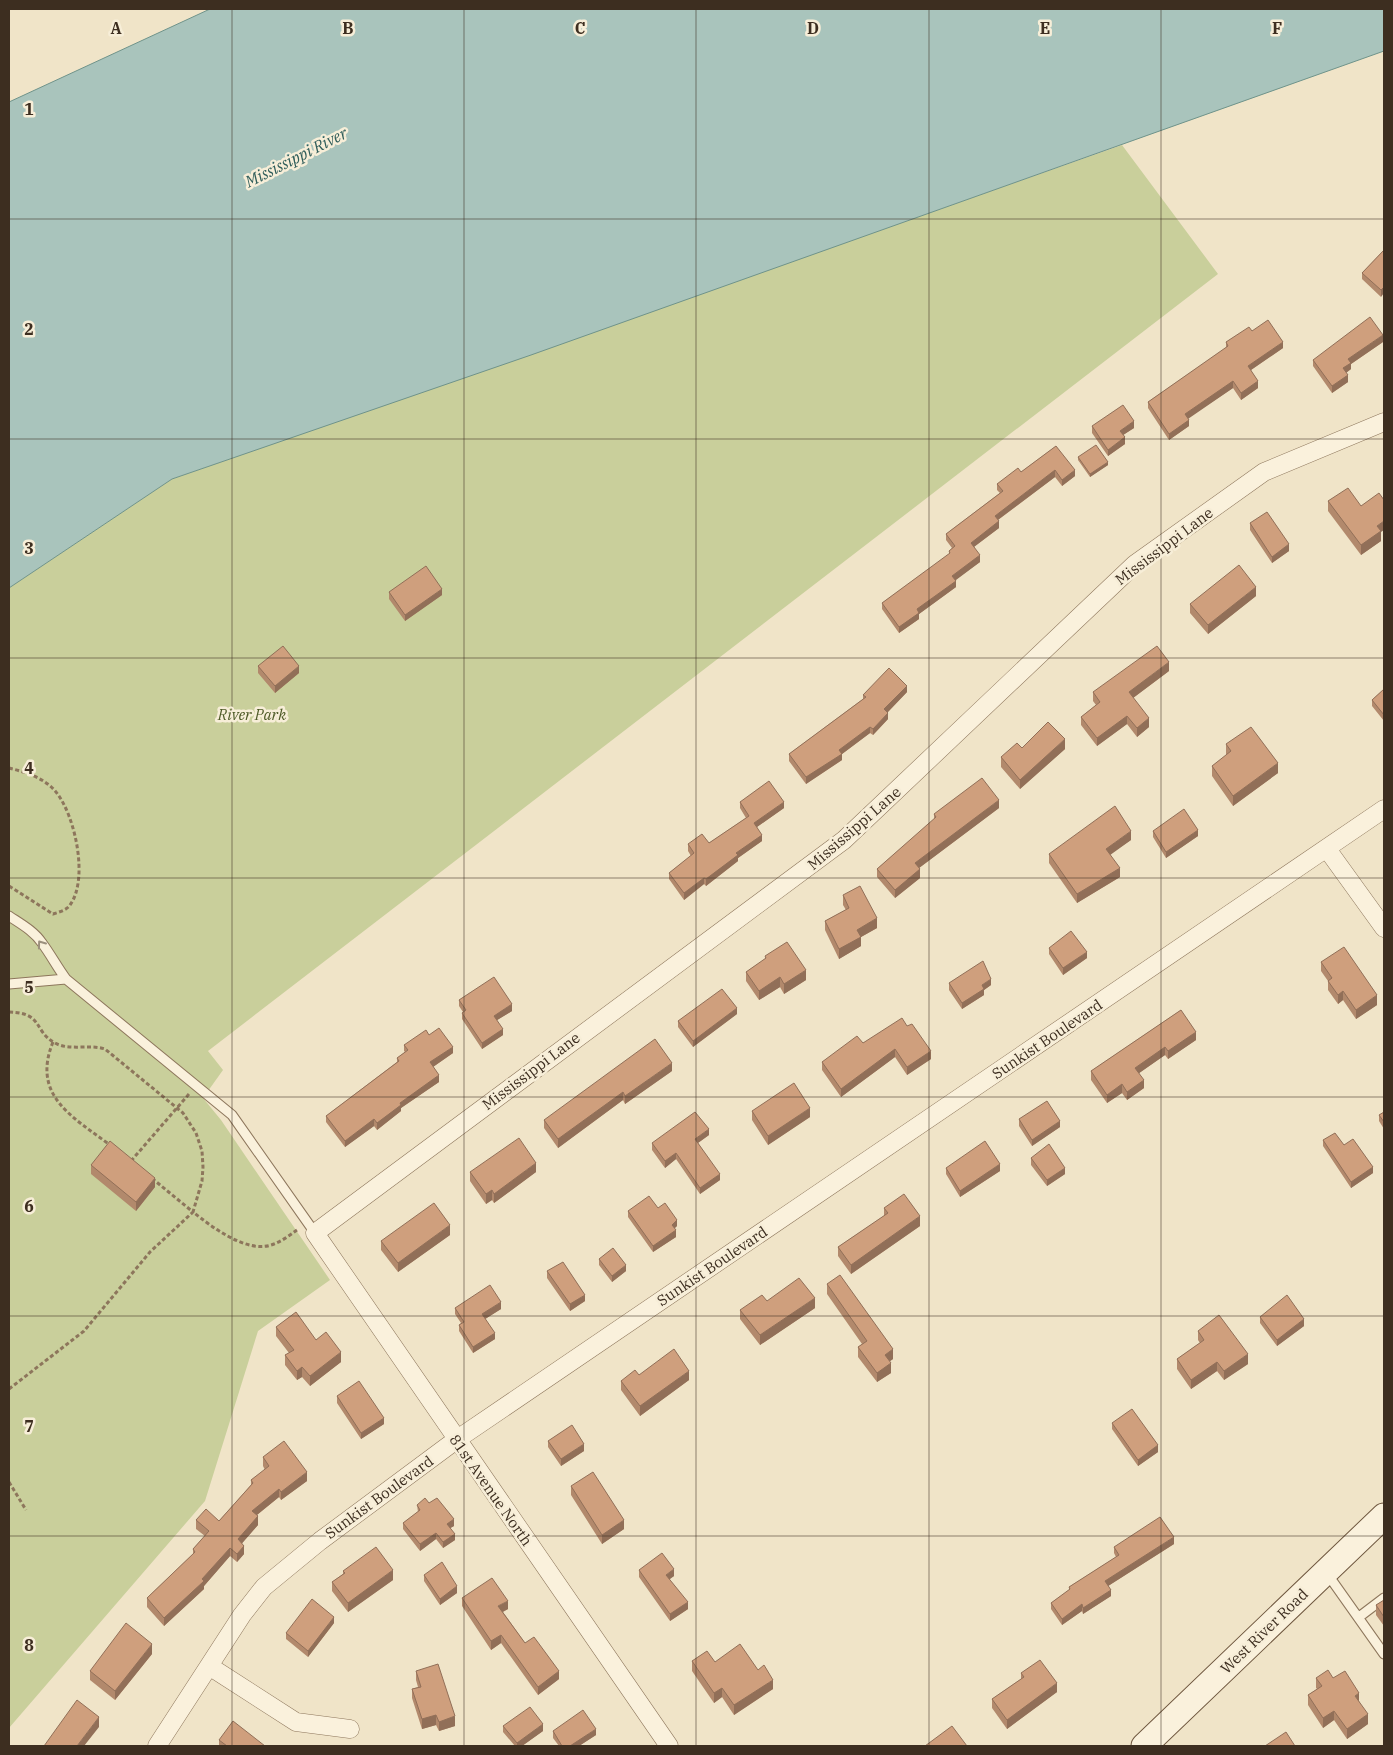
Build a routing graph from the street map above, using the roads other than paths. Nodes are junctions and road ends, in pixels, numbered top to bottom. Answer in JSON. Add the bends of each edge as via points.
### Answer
{"nodes":[{"id":1,"x":1384,"y":422,"type":"edge"},
{"id":2,"x":1384,"y":809,"type":"edge"},
{"id":3,"x":1326,"y":849,"type":"junction"},
{"id":4,"x":9,"y":916,"type":"edge"},
{"id":5,"x":1384,"y":928,"type":"edge"},
{"id":6,"x":66,"y":979,"type":"junction"},
{"id":7,"x":9,"y":984,"type":"edge"},
{"id":8,"x":315,"y":1233,"type":"junction"},
{"id":9,"x":456,"y":1440,"type":"junction"},
{"id":10,"x":1384,"y":1516,"type":"edge"},
{"id":11,"x":1326,"y":1572,"type":"junction"},
{"id":12,"x":1384,"y":1598,"type":"edge"},
{"id":13,"x":1359,"y":1617,"type":"junction"},
{"id":14,"x":1384,"y":1654,"type":"edge"},
{"id":15,"x":209,"y":1666,"type":"junction"},
{"id":16,"x":350,"y":1729,"type":"dead end"},
{"id":17,"x":157,"y":1746,"type":"edge"},
{"id":18,"x":669,"y":1746,"type":"edge"},
{"id":19,"x":1144,"y":1746,"type":"edge"}],
"edges":[{"from":1,"to":8,"type":"street","name":"Mississippi Lane","via":[[1264,472],[1135,564],[844,840]]},
{"from":2,"to":3,"type":"street","name":"Sunkist Boulevard"},
{"from":3,"to":5,"type":"street"},
{"from":3,"to":9,"type":"street","name":"Sunkist Boulevard"},
{"from":6,"to":4,"type":"lane","one_way":true,"via":[[42,942]]},
{"from":6,"to":7,"type":"lane"},
{"from":6,"to":8,"type":"lane","via":[[232,1115]]},
{"from":8,"to":9,"type":"street","name":"81st Avenue North"},
{"from":9,"to":15,"type":"street","name":"Sunkist Boulevard","via":[[290,1563],[264,1587]]},
{"from":9,"to":18,"type":"street","name":"81st Avenue North"},
{"from":10,"to":11,"type":"street","name":"West River Road"},
{"from":11,"to":13,"type":"lane"},
{"from":11,"to":19,"type":"street","name":"West River Road"},
{"from":12,"to":13,"type":"lane"},
{"from":13,"to":14,"type":"lane"},
{"from":15,"to":16,"type":"street","via":[[296,1722]]},
{"from":15,"to":17,"type":"street","name":"Sunkist Boulevard"}]}
